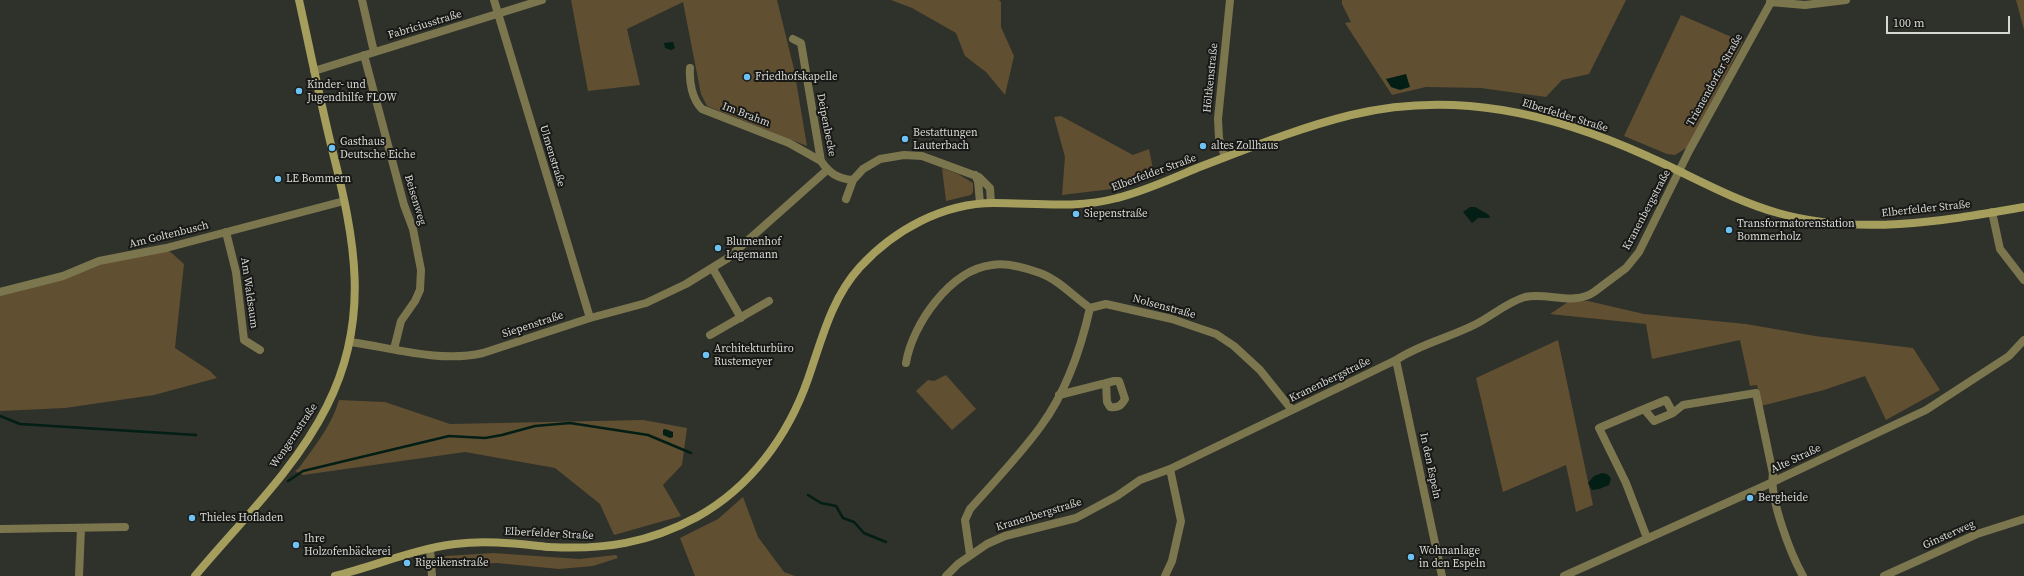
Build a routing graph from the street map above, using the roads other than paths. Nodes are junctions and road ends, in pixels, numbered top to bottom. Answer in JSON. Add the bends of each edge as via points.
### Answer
{"nodes":[{"id":1,"x":299,"y":0,"type":"edge"},
{"id":2,"x":362,"y":0,"type":"edge"},
{"id":3,"x":494,"y":0,"type":"edge"},
{"id":4,"x":542,"y":0,"type":"edge"},
{"id":5,"x":1230,"y":0,"type":"edge"},
{"id":6,"x":1846,"y":0,"type":"edge"},
{"id":7,"x":1771,"y":1,"type":"edge"},
{"id":8,"x":498,"y":14,"type":"junction"},
{"id":9,"x":793,"y":39,"type":"dead end"},
{"id":10,"x":374,"y":52,"type":"junction"},
{"id":11,"x":364,"y":55,"type":"junction"},
{"id":12,"x":690,"y":68,"type":"dead end"},
{"id":13,"x":314,"y":70,"type":"junction"},
{"id":14,"x":1225,"y":157,"type":"junction"},
{"id":15,"x":821,"y":161,"type":"junction"},
{"id":16,"x":827,"y":170,"type":"junction"},
{"id":17,"x":1680,"y":171,"type":"junction"},
{"id":18,"x":975,"y":175,"type":"junction"},
{"id":19,"x":853,"y":180,"type":"junction"},
{"id":20,"x":846,"y":199,"type":"dead end"},
{"id":21,"x":344,"y":201,"type":"junction"},
{"id":22,"x":980,"y":203,"type":"junction"},
{"id":23,"x":991,"y":203,"type":"junction"},
{"id":24,"x":2024,"y":207,"type":"edge"},
{"id":25,"x":1992,"y":212,"type":"junction"},
{"id":26,"x":226,"y":232,"type":"junction"},
{"id":27,"x":713,"y":269,"type":"junction"},
{"id":28,"x":2024,"y":280,"type":"edge"},
{"id":29,"x":0,"y":292,"type":"edge"},
{"id":30,"x":769,"y":301,"type":"dead end"},
{"id":31,"x":1090,"y":308,"type":"junction"},
{"id":32,"x":590,"y":318,"type":"junction"},
{"id":33,"x":740,"y":318,"type":"junction"},
{"id":34,"x":710,"y":335,"type":"dead end"},
{"id":35,"x":2024,"y":340,"type":"edge"},
{"id":36,"x":351,"y":342,"type":"junction"},
{"id":37,"x":394,"y":349,"type":"junction"},
{"id":38,"x":260,"y":350,"type":"dead end"},
{"id":39,"x":1396,"y":360,"type":"junction"},
{"id":40,"x":906,"y":363,"type":"dead end"},
{"id":41,"x":1106,"y":384,"type":"dead end"},
{"id":42,"x":1059,"y":395,"type":"junction"},
{"id":43,"x":1644,"y":409,"type":"junction"},
{"id":44,"x":1292,"y":410,"type":"junction"},
{"id":45,"x":1672,"y":413,"type":"junction"},
{"id":46,"x":1170,"y":469,"type":"junction"},
{"id":47,"x":1772,"y":482,"type":"junction"},
{"id":48,"x":2024,"y":519,"type":"edge"},
{"id":49,"x":125,"y":527,"type":"dead end"},
{"id":50,"x":81,"y":528,"type":"junction"},
{"id":51,"x":0,"y":530,"type":"edge"},
{"id":52,"x":1647,"y":538,"type":"junction"},
{"id":53,"x":430,"y":549,"type":"junction"},
{"id":54,"x":970,"y":555,"type":"junction"},
{"id":55,"x":79,"y":576,"type":"edge"},
{"id":56,"x":195,"y":576,"type":"edge"},
{"id":57,"x":335,"y":576,"type":"edge"},
{"id":58,"x":432,"y":576,"type":"edge"},
{"id":59,"x":946,"y":576,"type":"edge"},
{"id":60,"x":1165,"y":576,"type":"edge"},
{"id":61,"x":1442,"y":576,"type":"edge"},
{"id":62,"x":1564,"y":576,"type":"edge"},
{"id":63,"x":1803,"y":576,"type":"edge"},
{"id":64,"x":1884,"y":576,"type":"edge"}],
"edges":[{"from":1,"to":13,"type":"main road","name":"Wengernstraße"},
{"from":2,"to":10,"type":"street"},
{"from":3,"to":8,"type":"street","name":"Ulmenstraße"},
{"from":4,"to":8,"type":"street","name":"Fabriciusstraße"},
{"from":5,"to":14,"type":"street","name":"Höltkenstraße","via":[[1218,119],[1219,138]]},
{"from":6,"to":7,"type":"street","via":[[1805,5]]},
{"from":7,"to":17,"type":"street","name":"Trienendorfer Straße"},
{"from":8,"to":10,"type":"street","name":"Fabriciusstraße"},
{"from":8,"to":32,"type":"street","name":"Ulmenstraße"},
{"from":9,"to":15,"type":"street","name":"Deipenbecke","via":[[801,43]]},
{"from":10,"to":11,"type":"street","name":"Fabriciusstraße"},
{"from":11,"to":13,"type":"street","name":"Fabriciusstraße"},
{"from":11,"to":37,"type":"street","name":"Beisenweg","via":[[404,205],[413,229],[421,270],[420,290],[401,321]]},
{"from":12,"to":15,"type":"street","name":"Im Brahm","via":[[693,92],[702,109],[789,143]]},
{"from":13,"to":21,"type":"main road","name":"Wengernstraße"},
{"from":14,"to":17,"type":"main road","name":"Elberfelder Straße","via":[[1351,115],[1411,106],[1471,105],[1530,115],[1565,125],[1615,142]]},
{"from":14,"to":23,"type":"main road","name":"Elberfelder Straße","via":[[1147,189],[1104,202]]},
{"from":15,"to":16,"type":"street","name":"Deipenbecke"},
{"from":16,"to":19,"type":"street","via":[[833,175]]},
{"from":16,"to":27,"type":"street","name":"Siepenstraße"},
{"from":17,"to":25,"type":"main road","name":"Elberfelder Straße","via":[[1751,204],[1776,213],[1814,220],[1854,224],[1901,224]]},
{"from":17,"to":39,"type":"street","name":"Kranenbergstraße","via":[[1635,257],[1626,268],[1590,295],[1574,299],[1539,296],[1520,298],[1475,325],[1411,350]]},
{"from":18,"to":19,"type":"street","via":[[931,159],[904,155],[880,159],[863,169]]},
{"from":18,"to":22,"type":"street"},
{"from":18,"to":23,"type":"street","via":[[984,180],[990,188]]},
{"from":19,"to":20,"type":"street"},
{"from":21,"to":26,"type":"street","name":"Am Goltenbusch"},
{"from":21,"to":36,"type":"main road","name":"Wengernstraße","via":[[356,280]]},
{"from":22,"to":23,"type":"main road","name":"Elberfelder Straße"},
{"from":22,"to":53,"type":"main road","name":"Elberfelder Straße","via":[[948,210],[920,222],[882,246],[861,266],[845,286],[833,308],[800,400],[776,445],[737,489],[710,510],[668,530],[614,546],[569,548],[475,542]]},
{"from":24,"to":25,"type":"main road","name":"Elberfelder Straße"},
{"from":25,"to":28,"type":"street","via":[[2000,249]]},
{"from":26,"to":29,"type":"street","name":"Am Goltenbusch","via":[[130,256],[99,261],[63,276]]},
{"from":26,"to":38,"type":"street","name":"Am Waldsaum","via":[[236,272],[244,340]]},
{"from":27,"to":32,"type":"street","name":"Siepenstraße","via":[[656,299]]},
{"from":27,"to":33,"type":"street"},
{"from":30,"to":33,"type":"street"},
{"from":31,"to":40,"type":"street","via":[[1051,278],[1040,273],[1001,264],[985,266],[964,276],[942,294],[922,322],[909,349]]},
{"from":31,"to":42,"type":"street","via":[[1083,337]]},
{"from":31,"to":44,"type":"street","name":"Nolsenstraße","via":[[1106,304],[1172,319],[1216,334],[1234,346],[1260,370]]},
{"from":32,"to":37,"type":"street","name":"Siepenstraße","via":[[475,355],[448,356]]},
{"from":33,"to":34,"type":"street"},
{"from":35,"to":47,"type":"street","name":"Alte Straße","via":[[2009,356],[1926,410]]},
{"from":36,"to":37,"type":"street","name":"Siepenstraße"},
{"from":36,"to":56,"type":"main road","name":"Wengernstraße","via":[[338,383],[317,424],[280,477]]},
{"from":39,"to":44,"type":"street","name":"Kranenbergstraße"},
{"from":39,"to":61,"type":"street","name":"In den Espeln"},
{"from":41,"to":42,"type":"street"},
{"from":42,"to":54,"type":"street","via":[[1041,426],[970,509],[965,520]]},
{"from":43,"to":45,"type":"street","via":[[1654,421]]},
{"from":43,"to":45,"type":"street","via":[[1666,400]]},
{"from":43,"to":52,"type":"street","via":[[1599,428],[1626,483]]},
{"from":44,"to":46,"type":"street","name":"Kranenbergstraße"},
{"from":45,"to":47,"type":"street","via":[[1683,405],[1756,393],[1773,474]]},
{"from":46,"to":54,"type":"street","name":"Kranenbergstraße","via":[[1140,480],[1117,496],[1076,518],[1005,536]]},
{"from":46,"to":60,"type":"street","via":[[1181,520],[1172,561]]},
{"from":47,"to":52,"type":"street","name":"Alte Straße"},
{"from":47,"to":63,"type":"street","via":[[1787,540]]},
{"from":48,"to":64,"type":"street","name":"Ginsterweg","via":[[1977,534]]},
{"from":49,"to":50,"type":"street"},
{"from":50,"to":51,"type":"street"},
{"from":50,"to":55,"type":"street"},
{"from":52,"to":62,"type":"street","name":"Alte Straße"},
{"from":53,"to":57,"type":"main road","name":"Elberfelder Straße"},
{"from":53,"to":58,"type":"street"},
{"from":54,"to":59,"type":"street","name":"Kranenbergstraße"}]}
